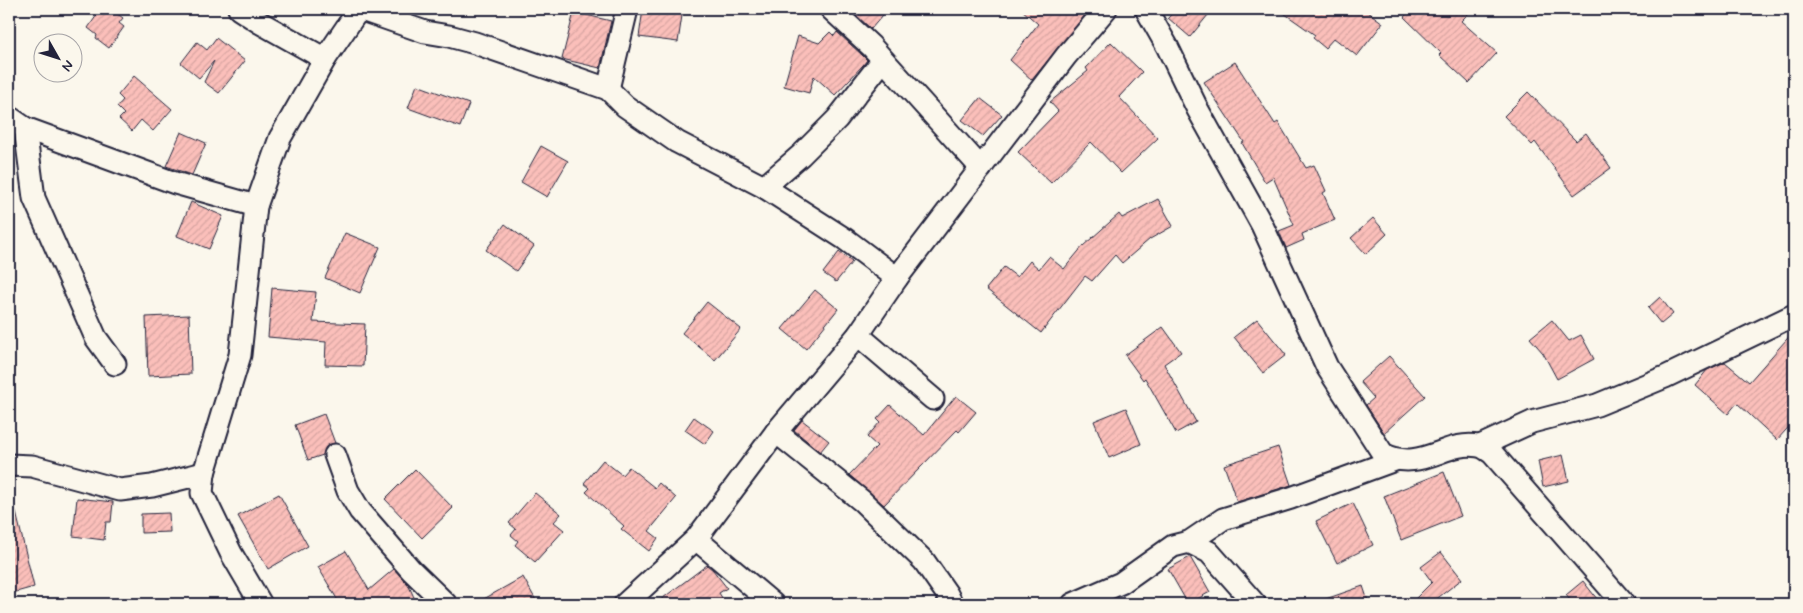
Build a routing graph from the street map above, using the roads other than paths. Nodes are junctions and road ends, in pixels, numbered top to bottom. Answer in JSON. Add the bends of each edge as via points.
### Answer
{"nodes":[{"id":1,"x":239,"y":9,"type":"edge"},
{"id":2,"x":359,"y":9,"type":"edge"},
{"id":3,"x":627,"y":9,"type":"edge"},
{"id":4,"x":831,"y":9,"type":"edge"},
{"id":5,"x":1106,"y":9,"type":"edge"},
{"id":6,"x":1146,"y":9,"type":"edge"},
{"id":7,"x":325,"y":59,"type":"junction"},
{"id":8,"x":884,"y":60,"type":"junction"},
{"id":9,"x":608,"y":90,"type":"junction"},
{"id":10,"x":17,"y":122,"type":"edge"},
{"id":11,"x":980,"y":168,"type":"junction"},
{"id":12,"x":764,"y":187,"type":"junction"},
{"id":13,"x":256,"y":206,"type":"junction"},
{"id":14,"x":897,"y":278,"type":"junction"},
{"id":15,"x":1794,"y":315,"type":"edge"},
{"id":16,"x":858,"y":335,"type":"junction"},
{"id":17,"x":115,"y":364,"type":"dead end"},
{"id":18,"x":933,"y":399,"type":"dead end"},
{"id":19,"x":776,"y":432,"type":"junction"},
{"id":20,"x":1480,"y":446,"type":"junction"},
{"id":21,"x":335,"y":455,"type":"dead end"},
{"id":22,"x":1395,"y":460,"type":"junction"},
{"id":23,"x":9,"y":465,"type":"edge"},
{"id":24,"x":204,"y":473,"type":"junction"},
{"id":25,"x":696,"y":539,"type":"junction"},
{"id":26,"x":1189,"y":542,"type":"junction"},
{"id":27,"x":261,"y":604,"type":"edge"},
{"id":28,"x":446,"y":604,"type":"edge"},
{"id":29,"x":626,"y":604,"type":"edge"},
{"id":30,"x":773,"y":604,"type":"edge"},
{"id":31,"x":952,"y":604,"type":"edge"},
{"id":32,"x":1074,"y":604,"type":"edge"},
{"id":33,"x":1255,"y":604,"type":"edge"},
{"id":34,"x":1624,"y":604,"type":"edge"}],
"edges":[{"from":1,"to":7,"type":"street"},
{"from":2,"to":7,"type":"street"},
{"from":2,"to":9,"type":"street","via":[[425,32],[475,43]]},
{"from":3,"to":9,"type":"street"},
{"from":4,"to":8,"type":"street"},
{"from":5,"to":11,"type":"street"},
{"from":6,"to":22,"type":"street","via":[[1262,225],[1327,367],[1383,454]]},
{"from":7,"to":13,"type":"street","via":[[280,138]]},
{"from":8,"to":11,"type":"street"},
{"from":8,"to":12,"type":"street","via":[[837,119]]},
{"from":9,"to":12,"type":"street","via":[[625,106],[677,142]]},
{"from":10,"to":13,"type":"street","via":[[175,183]]},
{"from":10,"to":17,"type":"street","via":[[34,198],[96,338]]},
{"from":11,"to":14,"type":"street"},
{"from":12,"to":14,"type":"street","via":[[846,238]]},
{"from":13,"to":24,"type":"street","via":[[240,355]]},
{"from":14,"to":16,"type":"street"},
{"from":15,"to":20,"type":"street","via":[[1665,378],[1597,405],[1532,422]]},
{"from":16,"to":18,"type":"street"},
{"from":16,"to":19,"type":"street"},
{"from":19,"to":25,"type":"street"},
{"from":19,"to":31,"type":"street","via":[[862,501],[924,561]]},
{"from":20,"to":22,"type":"street","via":[[1463,446],[1424,459]]},
{"from":20,"to":34,"type":"street","via":[[1492,453]]},
{"from":21,"to":28,"type":"street","via":[[348,491],[360,511],[411,570]]},
{"from":22,"to":26,"type":"street","via":[[1223,519]]},
{"from":23,"to":24,"type":"street","via":[[32,466],[120,490]]},
{"from":24,"to":27,"type":"street","via":[[202,493],[231,553]]},
{"from":25,"to":29,"type":"street"},
{"from":25,"to":30,"type":"street"},
{"from":26,"to":32,"type":"street","via":[[1173,546],[1121,583]]},
{"from":26,"to":33,"type":"street","via":[[1209,552]]}]}
